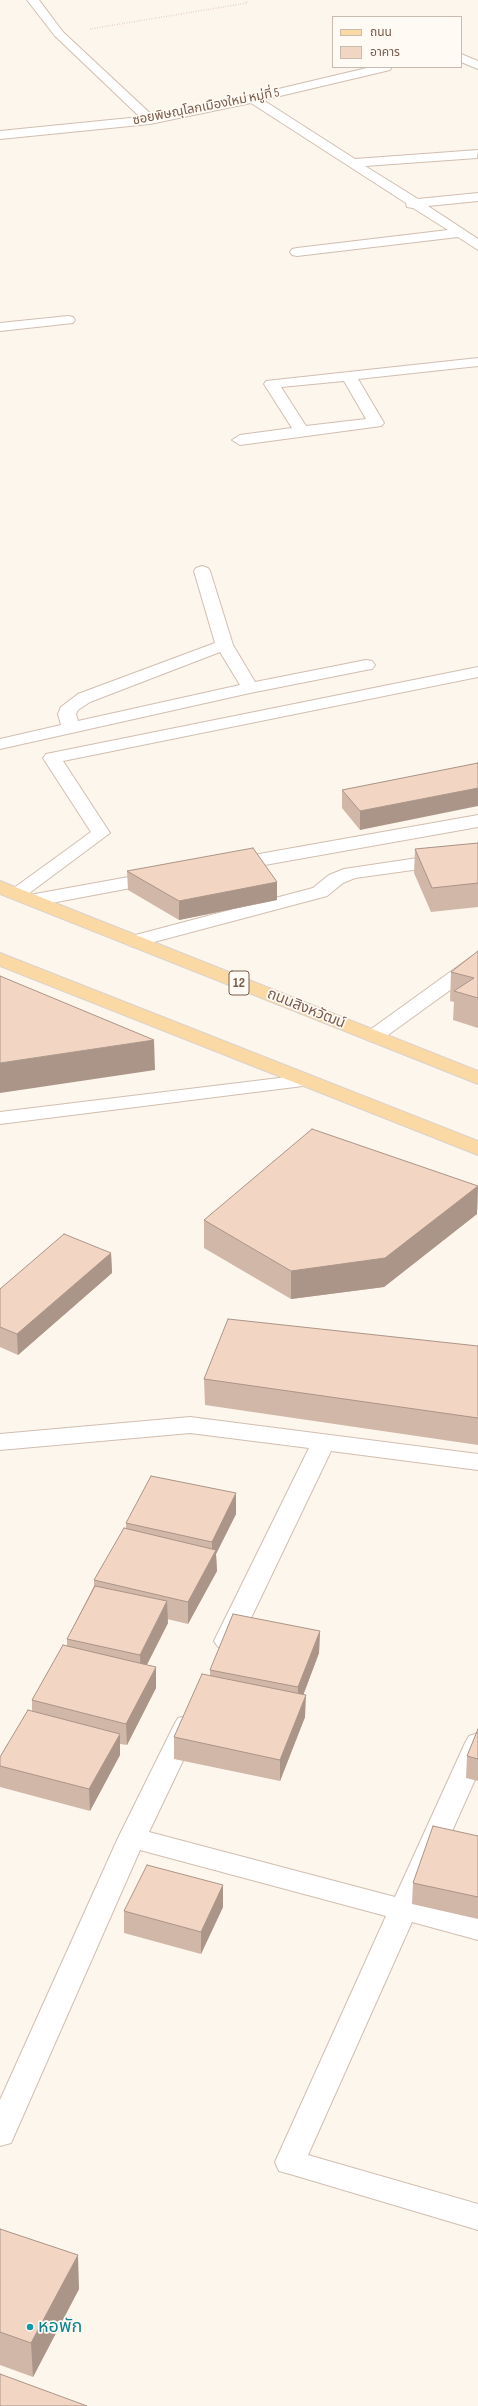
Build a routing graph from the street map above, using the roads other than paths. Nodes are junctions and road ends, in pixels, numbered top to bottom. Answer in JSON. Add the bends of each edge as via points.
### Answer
{"nodes":[{"id":1,"x":33,"y":0,"type":"edge"},
{"id":2,"x":462,"y":58,"type":"edge"},
{"id":3,"x":478,"y":65,"type":"edge"},
{"id":4,"x":382,"y":68,"type":"edge"},
{"id":5,"x":253,"y":99,"type":"junction"},
{"id":6,"x":150,"y":120,"type":"junction"},
{"id":7,"x":0,"y":135,"type":"edge"},
{"id":8,"x":477,"y":154,"type":"edge"},
{"id":9,"x":350,"y":163,"type":"junction"},
{"id":10,"x":478,"y":197,"type":"edge"},
{"id":11,"x":412,"y":204,"type":"junction"},
{"id":12,"x":468,"y":236,"type":"edge"},
{"id":13,"x":478,"y":246,"type":"edge"},
{"id":14,"x":297,"y":252,"type":"dead end"},
{"id":15,"x":68,"y":320,"type":"dead end"},
{"id":16,"x":0,"y":327,"type":"edge"},
{"id":17,"x":478,"y":362,"type":"edge"},
{"id":18,"x":349,"y":376,"type":"junction"},
{"id":19,"x":302,"y":431,"type":"junction"},
{"id":20,"x":240,"y":440,"type":"dead end"},
{"id":21,"x":202,"y":571,"type":"dead end"},
{"id":22,"x":224,"y":645,"type":"junction"},
{"id":23,"x":366,"y":665,"type":"dead end"},
{"id":24,"x":478,"y":672,"type":"edge"},
{"id":25,"x":250,"y":688,"type":"junction"},
{"id":26,"x":71,"y":728,"type":"junction"},
{"id":27,"x":0,"y":744,"type":"edge"},
{"id":28,"x":478,"y":821,"type":"edge"},
{"id":29,"x":478,"y":855,"type":"edge"},
{"id":30,"x":214,"y":868,"type":"edge"},
{"id":31,"x":175,"y":875,"type":"edge"},
{"id":32,"x":8,"y":890,"type":"edge"},
{"id":33,"x":35,"y":900,"type":"junction"},
{"id":34,"x":136,"y":941,"type":"junction"},
{"id":35,"x":0,"y":959,"type":"edge"},
{"id":36,"x":478,"y":960,"type":"edge"},
{"id":37,"x":374,"y":1036,"type":"junction"},
{"id":38,"x":475,"y":1075,"type":"edge"},
{"id":39,"x":304,"y":1081,"type":"junction"},
{"id":40,"x":0,"y":1118,"type":"edge"},
{"id":41,"x":478,"y":1149,"type":"edge"},
{"id":42,"x":0,"y":1442,"type":"edge"},
{"id":43,"x":323,"y":1443,"type":"junction"},
{"id":44,"x":478,"y":1462,"type":"edge"},
{"id":45,"x":216,"y":1665,"type":"edge"},
{"id":46,"x":198,"y":1701,"type":"edge"},
{"id":47,"x":478,"y":1742,"type":"edge"},
{"id":48,"x":132,"y":1838,"type":"junction"},
{"id":49,"x":402,"y":1909,"type":"junction"},
{"id":50,"x":478,"y":1929,"type":"edge"},
{"id":51,"x":0,"y":2134,"type":"edge"},
{"id":52,"x":478,"y":2217,"type":"edge"}],
"edges":[{"from":1,"to":6,"type":"street","via":[[59,34]]},
{"from":2,"to":3,"type":"street"},
{"from":4,"to":5,"type":"street","name":"ซอยพิษณุโลกเมืองใหม่ หมู่ที่ 5"},
{"from":5,"to":6,"type":"street","name":"ซอยพิษณุโลกเมืองใหม่ หมู่ที่ 5"},
{"from":5,"to":9,"type":"street"},
{"from":6,"to":7,"type":"street","name":"ซอยพิษณุโลกเมืองใหม่ หมู่ที่ 5"},
{"from":8,"to":9,"type":"street"},
{"from":9,"to":11,"type":"street"},
{"from":10,"to":11,"type":"street"},
{"from":11,"to":12,"type":"street"},
{"from":12,"to":13,"type":"street"},
{"from":12,"to":14,"type":"street"},
{"from":15,"to":16,"type":"street"},
{"from":17,"to":18,"type":"street"},
{"from":18,"to":19,"type":"street","via":[[376,422]]},
{"from":18,"to":19,"type":"street","via":[[271,384]]},
{"from":19,"to":20,"type":"street"},
{"from":21,"to":22,"type":"street"},
{"from":22,"to":25,"type":"street"},
{"from":22,"to":26,"type":"street","via":[[84,698],[70,707],[67,714]]},
{"from":23,"to":25,"type":"street"},
{"from":24,"to":32,"type":"street","via":[[52,758],[101,833]]},
{"from":25,"to":26,"type":"street"},
{"from":26,"to":27,"type":"street"},
{"from":28,"to":30,"type":"street"},
{"from":29,"to":34,"type":"street","via":[[350,873],[336,879],[320,892]]},
{"from":31,"to":33,"type":"street"},
{"from":32,"to":33,"type":"main road","name":"ถนนสิงหวัฒน์","number":"12"},
{"from":33,"to":34,"type":"main road","name":"ถนนสิงหวัฒน์","number":"12"},
{"from":34,"to":37,"type":"main road","name":"ถนนสิงหวัฒน์","number":"12"},
{"from":35,"to":39,"type":"main road"},
{"from":36,"to":37,"type":"street"},
{"from":37,"to":38,"type":"main road","name":"ถนนสิงหวัฒน์","number":"12"},
{"from":39,"to":40,"type":"street"},
{"from":39,"to":41,"type":"main road"},
{"from":42,"to":43,"type":"street","via":[[190,1425]]},
{"from":43,"to":44,"type":"street"},
{"from":43,"to":45,"type":"street"},
{"from":46,"to":48,"type":"street"},
{"from":47,"to":49,"type":"street"},
{"from":48,"to":49,"type":"street"},
{"from":48,"to":51,"type":"street"},
{"from":49,"to":50,"type":"street"},
{"from":49,"to":52,"type":"street","via":[[290,2162]]}]}
